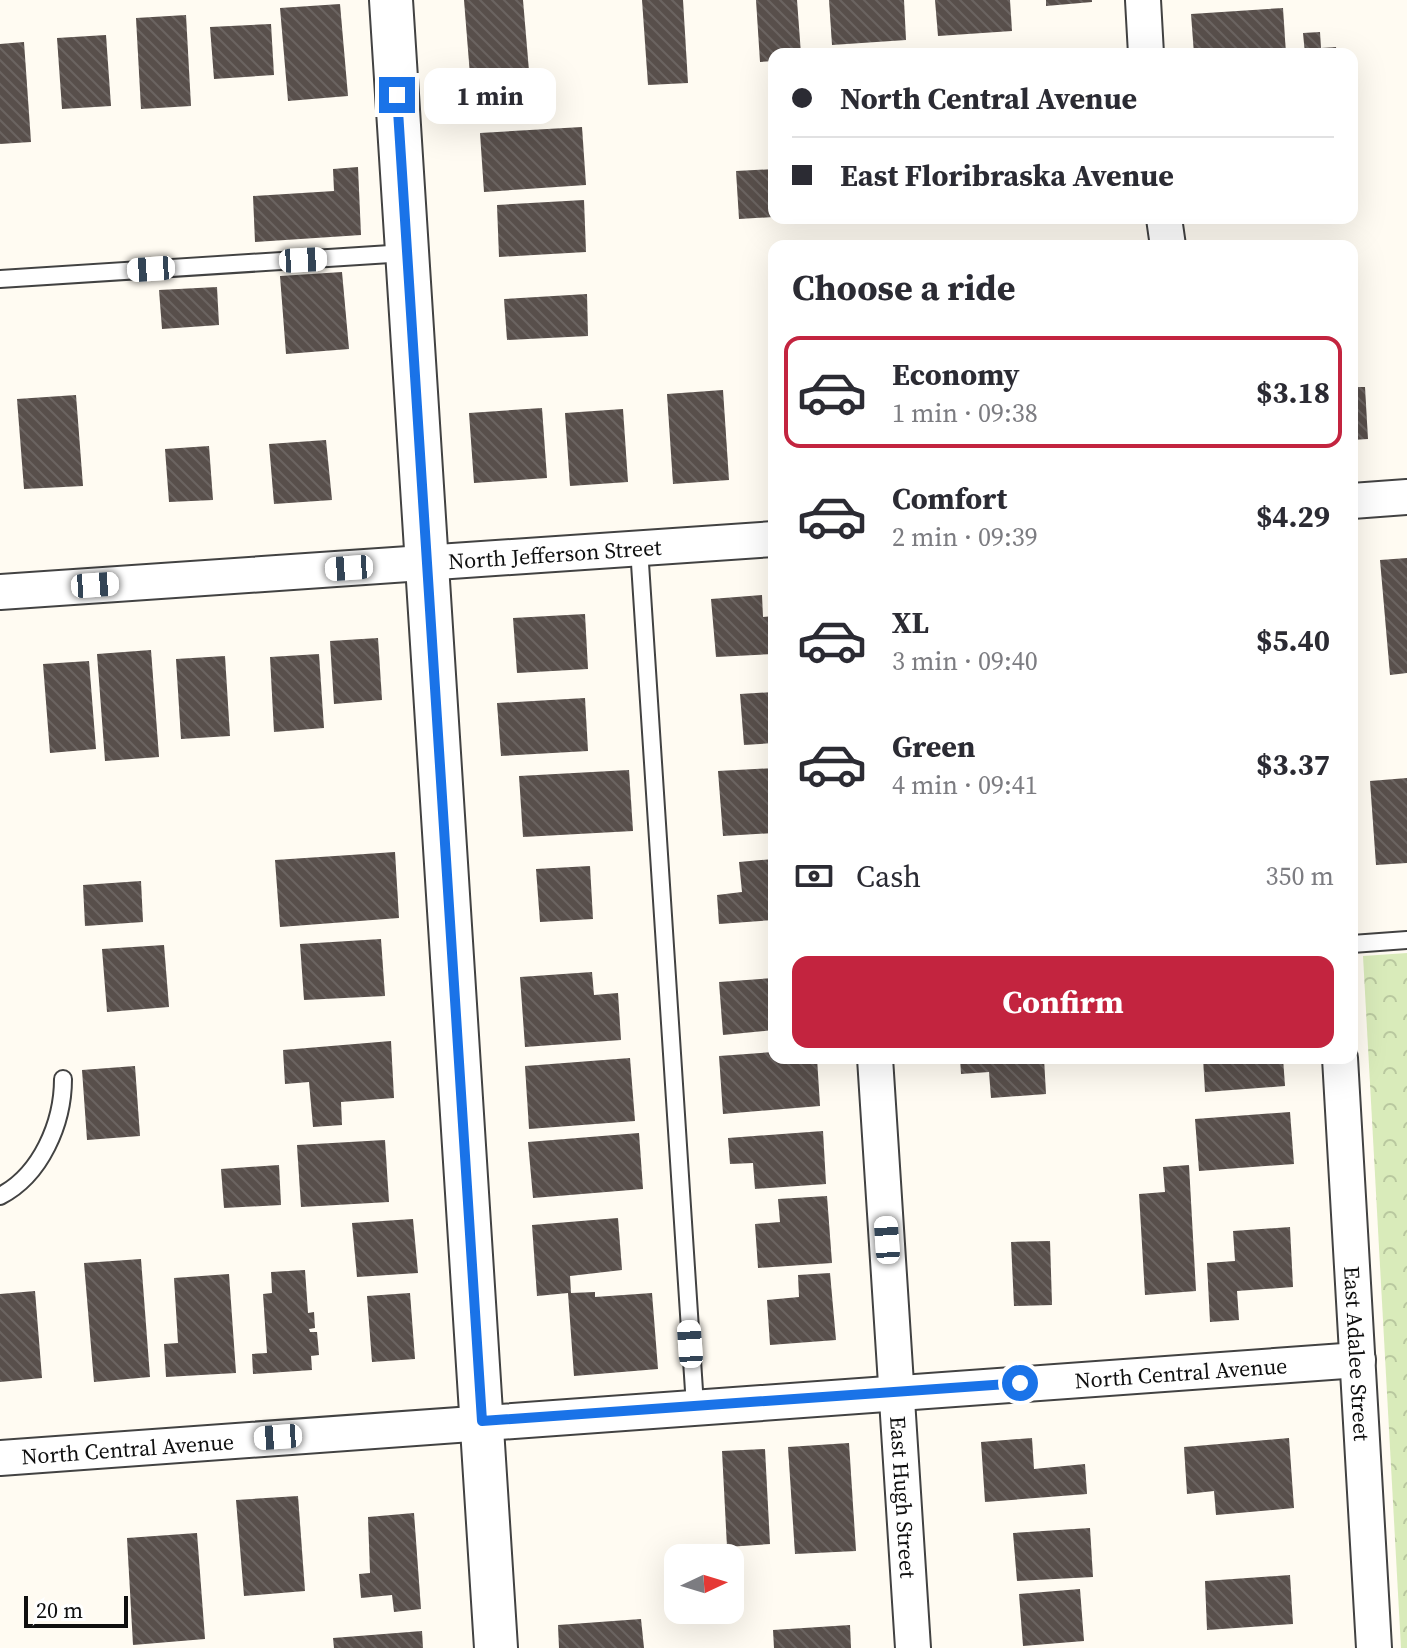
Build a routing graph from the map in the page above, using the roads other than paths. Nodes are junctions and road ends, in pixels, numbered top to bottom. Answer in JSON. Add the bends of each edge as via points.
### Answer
{"nodes":[{"id":1,"x":391,"y":0,"type":"edge"},
{"id":2,"x":1143,"y":2,"type":"edge"},
{"id":3,"x":1146,"y":48,"type":"edge"},
{"id":4,"x":406,"y":253,"type":"junction"},
{"id":5,"x":0,"y":279,"type":"edge"},
{"id":6,"x":1407,"y":497,"type":"edge"},
{"id":7,"x":1358,"y":501,"type":"edge"},
{"id":8,"x":768,"y":539,"type":"edge"},
{"id":9,"x":639,"y":548,"type":"junction"},
{"id":10,"x":425,"y":563,"type":"junction"},
{"id":11,"x":0,"y":592,"type":"edge"},
{"id":12,"x":1407,"y":940,"type":"edge"},
{"id":13,"x":1358,"y":944,"type":"edge"},
{"id":14,"x":875,"y":1064,"type":"edge"},
{"id":15,"x":1340,"y":1064,"type":"edge"},
{"id":16,"x":63,"y":1079,"type":"dead end"},
{"id":17,"x":0,"y":1196,"type":"edge"},
{"id":18,"x":1358,"y":1360,"type":"junction"},
{"id":19,"x":897,"y":1392,"type":"junction"},
{"id":20,"x":695,"y":1406,"type":"junction"},
{"id":21,"x":482,"y":1421,"type":"junction"},
{"id":22,"x":0,"y":1458,"type":"edge"},
{"id":23,"x":496,"y":1648,"type":"edge"},
{"id":24,"x":913,"y":1648,"type":"edge"},
{"id":25,"x":1374,"y":1648,"type":"edge"}],
"edges":[{"from":1,"to":4,"type":"street"},
{"from":2,"to":3,"type":"street"},
{"from":4,"to":5,"type":"lane"},
{"from":4,"to":10,"type":"street"},
{"from":6,"to":7,"type":"street"},
{"from":8,"to":9,"type":"street","name":"North Jefferson Street"},
{"from":9,"to":10,"type":"street","name":"North Jefferson Street"},
{"from":9,"to":20,"type":"lane"},
{"from":10,"to":11,"type":"street","name":"North Jefferson Street"},
{"from":10,"to":21,"type":"street"},
{"from":12,"to":13,"type":"lane"},
{"from":14,"to":19,"type":"street","name":"East Hugh Street"},
{"from":15,"to":18,"type":"street","name":"East Adalee Street"},
{"from":16,"to":17,"type":"lane","via":[[63,1108],[51,1140],[14,1189]]},
{"from":18,"to":19,"type":"street","name":"North Central Avenue"},
{"from":18,"to":25,"type":"street","name":"East Adalee Street"},
{"from":19,"to":20,"type":"street","name":"North Central Avenue"},
{"from":19,"to":24,"type":"street","name":"East Hugh Street"},
{"from":20,"to":21,"type":"street","name":"North Central Avenue"},
{"from":21,"to":22,"type":"street","name":"North Central Avenue"},
{"from":21,"to":23,"type":"street"}]}
